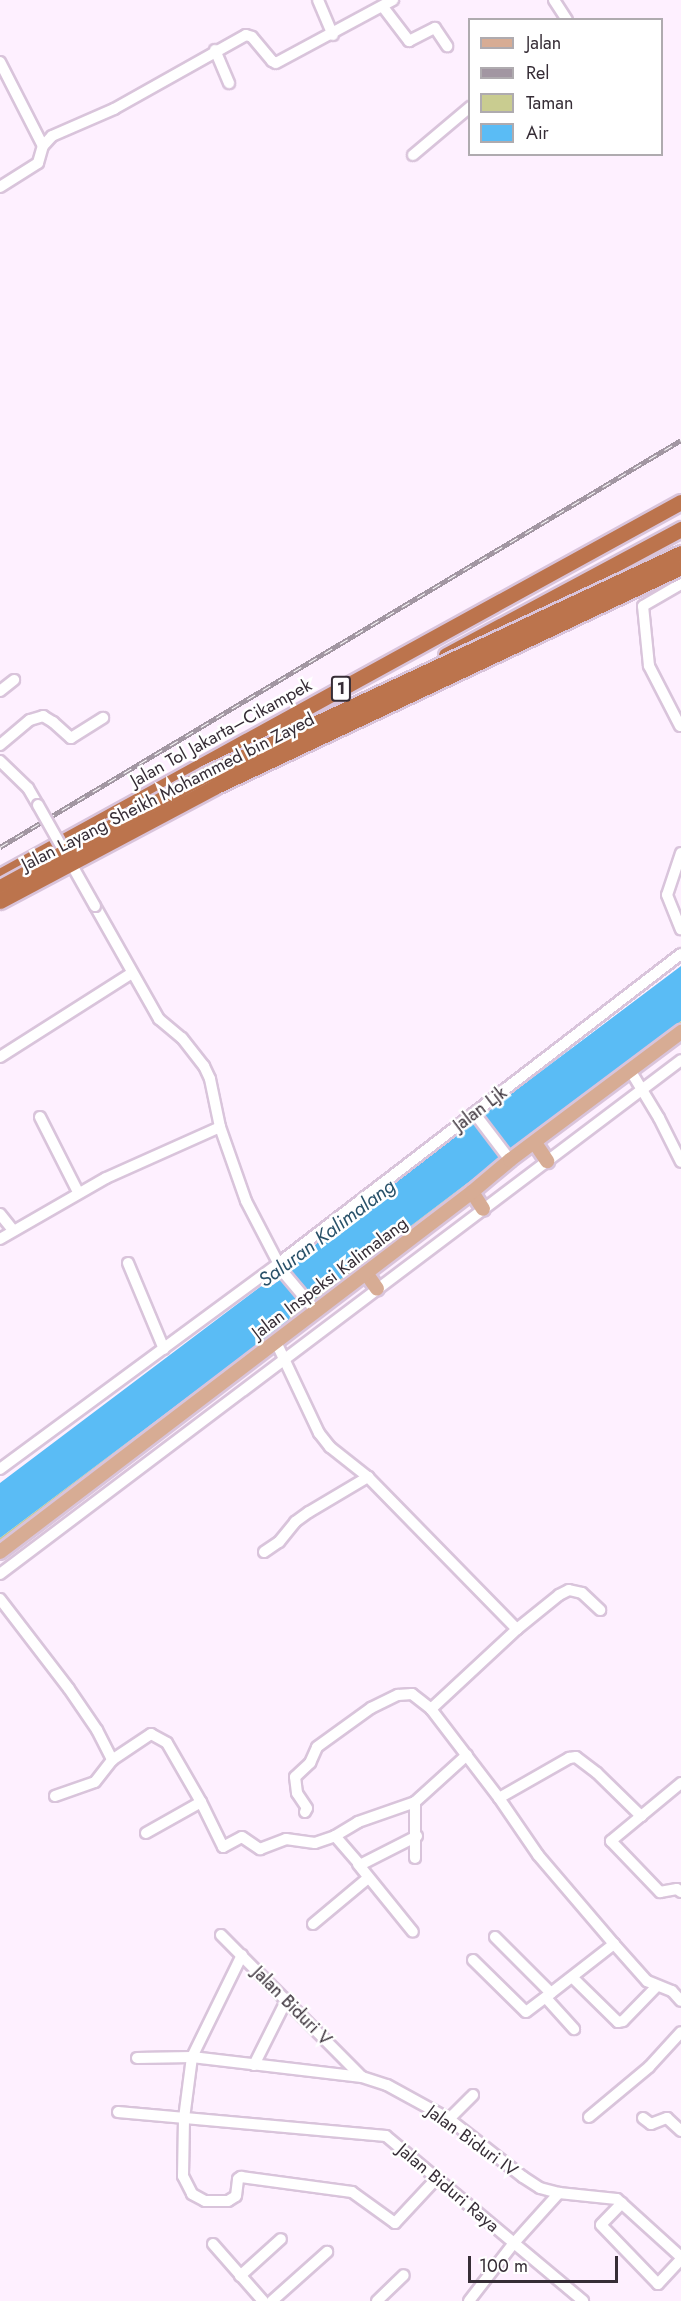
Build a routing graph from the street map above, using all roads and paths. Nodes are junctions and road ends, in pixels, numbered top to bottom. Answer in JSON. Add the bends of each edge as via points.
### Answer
{"nodes":[{"id":1,"x":318,"y":0,"type":"edge"},
{"id":2,"x":393,"y":0,"type":"edge"},
{"id":3,"x":554,"y":0,"type":"edge"},
{"id":4,"x":383,"y":8,"type":"junction"},
{"id":5,"x":566,"y":18,"type":"edge"},
{"id":6,"x":333,"y":35,"type":"junction"},
{"id":7,"x":447,"y":46,"type":"dead end"},
{"id":8,"x":215,"y":50,"type":"junction"},
{"id":9,"x":0,"y":62,"type":"edge"},
{"id":10,"x":229,"y":83,"type":"dead end"},
{"id":11,"x":468,"y":109,"type":"edge"},
{"id":12,"x":43,"y":146,"type":"junction"},
{"id":13,"x":413,"y":155,"type":"dead end"},
{"id":14,"x":0,"y":187,"type":"edge"},
{"id":15,"x":681,"y":502,"type":"edge"},
{"id":16,"x":681,"y":529,"type":"edge"},
{"id":17,"x":681,"y":553,"type":"edge"},
{"id":18,"x":681,"y":567,"type":"edge"},
{"id":19,"x":681,"y":584,"type":"edge"},
{"id":20,"x":14,"y":680,"type":"dead end"},
{"id":21,"x":0,"y":691,"type":"edge"},
{"id":22,"x":103,"y":718,"type":"dead end"},
{"id":23,"x":680,"y":726,"type":"edge"},
{"id":24,"x":0,"y":745,"type":"edge"},
{"id":25,"x":0,"y":761,"type":"edge"},
{"id":26,"x":681,"y":853,"type":"edge"},
{"id":27,"x":0,"y":876,"type":"edge"},
{"id":28,"x":0,"y":887,"type":"edge"},
{"id":29,"x":0,"y":900,"type":"edge"},
{"id":30,"x":681,"y":928,"type":"edge"},
{"id":31,"x":681,"y":954,"type":"edge"},
{"id":32,"x":132,"y":973,"type":"junction"},
{"id":33,"x":681,"y":1032,"type":"edge"},
{"id":34,"x":0,"y":1057,"type":"edge"},
{"id":35,"x":681,"y":1060,"type":"edge"},
{"id":36,"x":630,"y":1070,"type":"junction"},
{"id":37,"x":642,"y":1089,"type":"junction"},
{"id":38,"x":476,"y":1116,"type":"junction"},
{"id":39,"x":40,"y":1118,"type":"dead end"},
{"id":40,"x":220,"y":1127,"type":"junction"},
{"id":41,"x":535,"y":1143,"type":"junction"},
{"id":42,"x":508,"y":1159,"type":"junction"},
{"id":43,"x":547,"y":1161,"type":"junction"},
{"id":44,"x":681,"y":1162,"type":"edge"},
{"id":45,"x":78,"y":1192,"type":"junction"},
{"id":46,"x":472,"y":1192,"type":"junction"},
{"id":47,"x":483,"y":1209,"type":"junction"},
{"id":48,"x":0,"y":1214,"type":"edge"},
{"id":49,"x":13,"y":1230,"type":"junction"},
{"id":50,"x":0,"y":1239,"type":"edge"},
{"id":51,"x":128,"y":1263,"type":"dead end"},
{"id":52,"x":281,"y":1268,"type":"junction"},
{"id":53,"x":366,"y":1274,"type":"junction"},
{"id":54,"x":377,"y":1289,"type":"junction"},
{"id":55,"x":316,"y":1311,"type":"junction"},
{"id":56,"x":276,"y":1342,"type":"junction"},
{"id":57,"x":164,"y":1349,"type":"junction"},
{"id":58,"x":284,"y":1360,"type":"junction"},
{"id":59,"x":0,"y":1469,"type":"edge"},
{"id":60,"x":368,"y":1477,"type":"junction"},
{"id":61,"x":0,"y":1552,"type":"edge"},
{"id":62,"x":264,"y":1552,"type":"dead end"},
{"id":63,"x":0,"y":1574,"type":"edge"},
{"id":64,"x":0,"y":1599,"type":"edge"},
{"id":65,"x":600,"y":1610,"type":"dead end"},
{"id":66,"x":517,"y":1629,"type":"junction"},
{"id":67,"x":431,"y":1709,"type":"junction"},
{"id":68,"x":467,"y":1755,"type":"junction"},
{"id":69,"x":112,"y":1760,"type":"junction"},
{"id":70,"x":681,"y":1784,"type":"edge"},
{"id":71,"x":55,"y":1796,"type":"dead end"},
{"id":72,"x":499,"y":1798,"type":"junction"},
{"id":73,"x":201,"y":1802,"type":"junction"},
{"id":74,"x":415,"y":1802,"type":"junction"},
{"id":75,"x":305,"y":1812,"type":"dead end"},
{"id":76,"x":641,"y":1816,"type":"junction"},
{"id":77,"x":146,"y":1833,"type":"dead end"},
{"id":78,"x":335,"y":1836,"type":"junction"},
{"id":79,"x":417,"y":1836,"type":"junction"},
{"id":80,"x":415,"y":1858,"type":"dead end"},
{"id":81,"x":358,"y":1864,"type":"junction"},
{"id":82,"x":368,"y":1878,"type":"junction"},
{"id":83,"x":681,"y":1892,"type":"edge"},
{"id":84,"x":313,"y":1924,"type":"dead end"},
{"id":85,"x":413,"y":1932,"type":"dead end"},
{"id":86,"x":221,"y":1935,"type":"dead end"},
{"id":87,"x":495,"y":1937,"type":"dead end"},
{"id":88,"x":614,"y":1944,"type":"junction"},
{"id":89,"x":242,"y":1955,"type":"junction"},
{"id":90,"x":473,"y":1960,"type":"dead end"},
{"id":91,"x":573,"y":1978,"type":"junction"},
{"id":92,"x":657,"y":1986,"type":"junction"},
{"id":93,"x":548,"y":1996,"type":"junction"},
{"id":94,"x":287,"y":1999,"type":"junction"},
{"id":95,"x":681,"y":2001,"type":"edge"},
{"id":96,"x":574,"y":2029,"type":"dead end"},
{"id":97,"x":681,"y":2032,"type":"edge"},
{"id":98,"x":192,"y":2057,"type":"junction"},
{"id":99,"x":137,"y":2058,"type":"dead end"},
{"id":100,"x":254,"y":2065,"type":"junction"},
{"id":101,"x":362,"y":2077,"type":"junction"},
{"id":102,"x":473,"y":2095,"type":"dead end"},
{"id":103,"x":118,"y":2112,"type":"dead end"},
{"id":104,"x":589,"y":2117,"type":"dead end"},
{"id":105,"x":643,"y":2118,"type":"dead end"},
{"id":106,"x":184,"y":2119,"type":"junction"},
{"id":107,"x":449,"y":2119,"type":"junction"},
{"id":108,"x":681,"y":2131,"type":"edge"},
{"id":109,"x":436,"y":2179,"type":"junction"},
{"id":110,"x":559,"y":2193,"type":"junction"},
{"id":111,"x":622,"y":2203,"type":"junction"},
{"id":112,"x":281,"y":2239,"type":"dead end"},
{"id":113,"x":213,"y":2244,"type":"dead end"},
{"id":114,"x":513,"y":2244,"type":"junction"},
{"id":115,"x":327,"y":2252,"type":"dead end"},
{"id":116,"x":681,"y":2258,"type":"edge"},
{"id":117,"x":404,"y":2275,"type":"dead end"},
{"id":118,"x":240,"y":2276,"type":"junction"},
{"id":119,"x":263,"y":2301,"type":"edge"},
{"id":120,"x":272,"y":2301,"type":"edge"},
{"id":121,"x":377,"y":2301,"type":"edge"},
{"id":122,"x":469,"y":2301,"type":"edge"},
{"id":123,"x":583,"y":2301,"type":"edge"}],
"edges":[{"from":1,"to":6,"type":"street"},
{"from":2,"to":4,"type":"street"},
{"from":3,"to":5,"type":"street"},
{"from":4,"to":6,"type":"street"},
{"from":4,"to":7,"type":"street","via":[[409,41],[435,28]]},
{"from":6,"to":8,"type":"street","via":[[276,63],[249,35]]},
{"from":8,"to":10,"type":"street"},
{"from":8,"to":12,"type":"street","via":[[114,109],[57,133]]},
{"from":9,"to":12,"type":"street"},
{"from":11,"to":13,"type":"street"},
{"from":12,"to":14,"type":"street","via":[[38,163]]},
{"from":15,"to":27,"type":"highway","name":"Jalan Tol Jakarta–Cikampek","number":"1"},
{"from":16,"to":29,"type":"highway","name":"Jalan Tol Jakarta–Cikampek","number":"1","via":[[176,800]]},
{"from":17,"to":28,"type":"highway","name":"Jalan Layang Sheikh Mohammed bin Zayed","number":"1","bridge":true,"via":[[207,774]]},
{"from":18,"to":29,"type":"highway","name":"Jalan Layang Sheikh Mohammed bin Zayed","number":"1","bridge":true,"via":[[214,787]]},
{"from":19,"to":23,"type":"street","via":[[643,606],[649,666]]},
{"from":20,"to":21,"type":"street"},
{"from":22,"to":24,"type":"street","via":[[71,738],[43,717],[30,720]]},
{"from":25,"to":32,"type":"street","bridge":true,"via":[[28,788]]},
{"from":26,"to":30,"type":"street","via":[[667,895]]},
{"from":31,"to":38,"type":"street","name":"Jalan Ljk"},
{"from":32,"to":34,"type":"street"},
{"from":32,"to":40,"type":"street","via":[[159,1019],[182,1038],[204,1066]]},
{"from":33,"to":36,"type":"main road","name":"Jalan Inspeksi Kalimalang"},
{"from":35,"to":37,"type":"street","name":"Jalan Inspeksi Kalimalang"},
{"from":36,"to":37,"type":"street"},
{"from":36,"to":41,"type":"main road","name":"Jalan Inspeksi Kalimalang"},
{"from":37,"to":43,"type":"street","name":"Jalan Inspeksi Kalimalang"},
{"from":37,"to":44,"type":"street"},
{"from":38,"to":42,"type":"street"},
{"from":38,"to":52,"type":"street","name":"Jalan Ljk"},
{"from":39,"to":45,"type":"street"},
{"from":40,"to":45,"type":"street"},
{"from":40,"to":52,"type":"street","via":[[246,1202]]},
{"from":41,"to":42,"type":"main road","name":"Jalan Inspeksi Kalimalang"},
{"from":41,"to":43,"type":"main road"},
{"from":42,"to":46,"type":"main road","name":"Jalan Inspeksi Kalimalang"},
{"from":43,"to":47,"type":"street","name":"Jalan Inspeksi Kalimalang"},
{"from":45,"to":49,"type":"street"},
{"from":46,"to":47,"type":"main road"},
{"from":46,"to":53,"type":"main road","name":"Jalan Inspeksi Kalimalang"},
{"from":47,"to":54,"type":"street","name":"Jalan Inspeksi Kalimalang"},
{"from":48,"to":49,"type":"street"},
{"from":49,"to":50,"type":"street"},
{"from":51,"to":57,"type":"street"},
{"from":52,"to":55,"type":"street"},
{"from":52,"to":57,"type":"street","name":"Jalan Ljk"},
{"from":53,"to":54,"type":"main road"},
{"from":53,"to":55,"type":"main road","name":"Jalan Inspeksi Kalimalang"},
{"from":54,"to":58,"type":"street","name":"Jalan Inspeksi Kalimalang"},
{"from":55,"to":56,"type":"main road","name":"Jalan Inspeksi Kalimalang"},
{"from":56,"to":58,"type":"street"},
{"from":56,"to":61,"type":"main road","name":"Jalan Inspeksi Kalimalang"},
{"from":57,"to":59,"type":"street","name":"Jalan Ljk"},
{"from":58,"to":60,"type":"street","via":[[319,1434]]},
{"from":58,"to":63,"type":"street","name":"Jalan Inspeksi Kalimalang"},
{"from":60,"to":62,"type":"street","via":[[295,1522],[279,1542]]},
{"from":60,"to":66,"type":"street"},
{"from":64,"to":69,"type":"street","via":[[69,1689]]},
{"from":65,"to":66,"type":"street","via":[[582,1593],[568,1590]]},
{"from":66,"to":67,"type":"street"},
{"from":67,"to":68,"type":"street"},
{"from":67,"to":75,"type":"street","via":[[412,1694],[398,1695],[371,1708],[323,1741],[295,1778],[297,1793],[307,1808]]},
{"from":68,"to":72,"type":"street"},
{"from":68,"to":74,"type":"street"},
{"from":69,"to":71,"type":"street","via":[[95,1782]]},
{"from":69,"to":73,"type":"street","via":[[151,1734],[158,1737],[174,1753]]},
{"from":70,"to":76,"type":"street"},
{"from":72,"to":76,"type":"street","via":[[576,1756]]},
{"from":72,"to":88,"type":"street","via":[[538,1855]]},
{"from":73,"to":77,"type":"street"},
{"from":73,"to":78,"type":"street","via":[[223,1847],[242,1837],[260,1849],[286,1839],[315,1843]]},
{"from":74,"to":78,"type":"street","via":[[358,1822]]},
{"from":74,"to":79,"type":"street"},
{"from":76,"to":83,"type":"street","via":[[611,1842],[660,1892]]},
{"from":78,"to":81,"type":"street"},
{"from":79,"to":80,"type":"street"},
{"from":79,"to":81,"type":"street","via":[[367,1864]]},
{"from":81,"to":82,"type":"street"},
{"from":82,"to":84,"type":"street"},
{"from":82,"to":85,"type":"street"},
{"from":86,"to":89,"type":"street","name":"Jalan Biduri V"},
{"from":87,"to":93,"type":"street"},
{"from":88,"to":91,"type":"street"},
{"from":88,"to":92,"type":"street","via":[[647,1981]]},
{"from":89,"to":94,"type":"street","name":"Jalan Biduri V"},
{"from":89,"to":98,"type":"street"},
{"from":90,"to":93,"type":"street","via":[[523,2011],[528,2012]]},
{"from":91,"to":92,"type":"street","via":[[618,2022]]},
{"from":91,"to":93,"type":"street"},
{"from":92,"to":95,"type":"street","via":[[672,1991]]},
{"from":93,"to":96,"type":"street"},
{"from":94,"to":100,"type":"street"},
{"from":94,"to":101,"type":"street","name":"Jalan Biduri V"},
{"from":97,"to":104,"type":"street","via":[[637,2078]]},
{"from":98,"to":99,"type":"street","name":"Jalan Biduri IV"},
{"from":98,"to":100,"type":"street","name":"Jalan Biduri IV"},
{"from":98,"to":106,"type":"street"},
{"from":100,"to":101,"type":"street","name":"Jalan Biduri IV"},
{"from":101,"to":107,"type":"street","name":"Jalan Biduri IV","via":[[387,2085]]},
{"from":102,"to":107,"type":"street"},
{"from":103,"to":106,"type":"street","name":"Jalan Biduri Raya"},
{"from":105,"to":108,"type":"street","via":[[651,2124],[667,2118]]},
{"from":106,"to":109,"type":"street","name":"Jalan Biduri Raya","via":[[386,2136]]},
{"from":106,"to":109,"type":"street","via":[[183,2176],[192,2194],[205,2201],[228,2201],[236,2196],[241,2177],[352,2192],[395,2223]]},
{"from":107,"to":110,"type":"street","name":"Jalan Biduri IV","via":[[523,2177],[540,2188]]},
{"from":109,"to":114,"type":"street","name":"Jalan Biduri Raya"},
{"from":110,"to":111,"type":"street","name":"Jalan Biduri IV","via":[[610,2196]]},
{"from":110,"to":114,"type":"street"},
{"from":111,"to":116,"type":"street","name":"Jalan Biduri IV"},
{"from":111,"to":116,"type":"street","via":[[602,2226],[658,2284]]},
{"from":112,"to":118,"type":"street"},
{"from":113,"to":118,"type":"street"},
{"from":114,"to":122,"type":"street"},
{"from":114,"to":123,"type":"street","name":"Jalan Biduri Raya"},
{"from":115,"to":120,"type":"street"},
{"from":117,"to":121,"type":"street"},
{"from":118,"to":119,"type":"street"}]}
